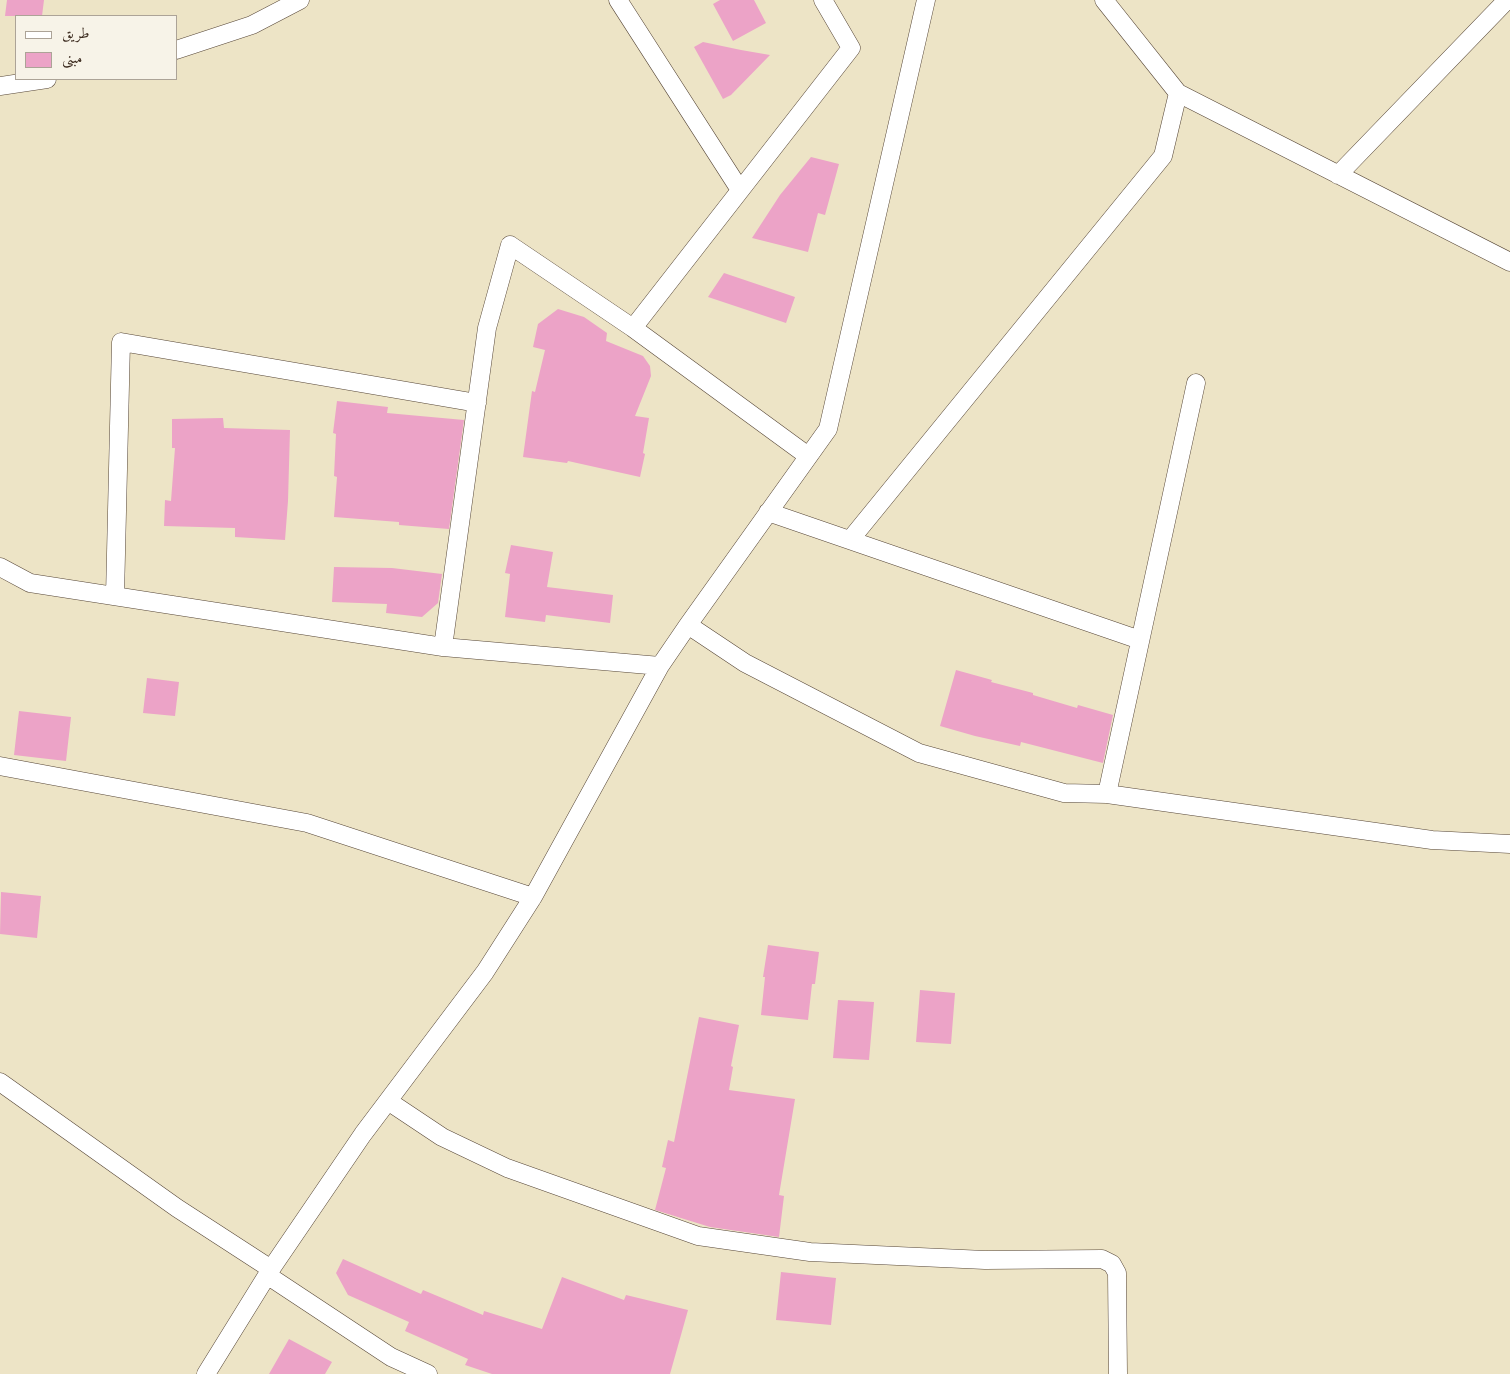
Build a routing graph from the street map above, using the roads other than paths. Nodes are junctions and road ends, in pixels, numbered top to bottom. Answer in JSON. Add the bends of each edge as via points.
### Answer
{"nodes":[{"id":1,"x":300,"y":0,"type":"edge"},
{"id":2,"x":618,"y":0,"type":"edge"},
{"id":3,"x":823,"y":0,"type":"edge"},
{"id":4,"x":926,"y":0,"type":"edge"},
{"id":5,"x":1104,"y":0,"type":"edge"},
{"id":6,"x":1507,"y":0,"type":"edge"},
{"id":7,"x":178,"y":49,"type":"edge"},
{"id":8,"x":40,"y":80,"type":"edge"},
{"id":9,"x":0,"y":86,"type":"edge"},
{"id":10,"x":1178,"y":93,"type":"junction"},
{"id":11,"x":1338,"y":175,"type":"junction"},
{"id":12,"x":740,"y":190,"type":"junction"},
{"id":13,"x":1510,"y":262,"type":"edge"},
{"id":14,"x":633,"y":328,"type":"junction"},
{"id":15,"x":1196,"y":383,"type":"dead end"},
{"id":16,"x":476,"y":403,"type":"junction"},
{"id":17,"x":808,"y":456,"type":"junction"},
{"id":18,"x":768,"y":512,"type":"junction"},
{"id":19,"x":850,"y":540,"type":"junction"},
{"id":20,"x":0,"y":567,"type":"edge"},
{"id":21,"x":115,"y":596,"type":"junction"},
{"id":22,"x":688,"y":625,"type":"junction"},
{"id":23,"x":1140,"y":640,"type":"junction"},
{"id":24,"x":442,"y":647,"type":"junction"},
{"id":25,"x":660,"y":666,"type":"junction"},
{"id":26,"x":0,"y":766,"type":"edge"},
{"id":27,"x":1107,"y":794,"type":"junction"},
{"id":28,"x":1510,"y":844,"type":"edge"},
{"id":29,"x":533,"y":897,"type":"junction"},
{"id":30,"x":0,"y":1082,"type":"edge"},
{"id":31,"x":388,"y":1101,"type":"junction"},
{"id":32,"x":269,"y":1272,"type":"junction"},
{"id":33,"x":206,"y":1374,"type":"edge"},
{"id":34,"x":427,"y":1374,"type":"edge"},
{"id":35,"x":1118,"y":1374,"type":"edge"}],
"edges":[{"from":1,"to":7,"type":"street","via":[[252,25]]},
{"from":2,"to":12,"type":"street"},
{"from":3,"to":12,"type":"street","via":[[851,48]]},
{"from":4,"to":17,"type":"street","via":[[828,429]]},
{"from":5,"to":10,"type":"street"},
{"from":6,"to":11,"type":"street"},
{"from":8,"to":9,"type":"street"},
{"from":10,"to":11,"type":"street"},
{"from":10,"to":19,"type":"street","via":[[1163,156]]},
{"from":11,"to":13,"type":"street"},
{"from":12,"to":14,"type":"street"},
{"from":14,"to":16,"type":"street","via":[[510,245],[487,328]]},
{"from":14,"to":17,"type":"street"},
{"from":15,"to":23,"type":"street"},
{"from":16,"to":21,"type":"street","via":[[121,342]]},
{"from":16,"to":24,"type":"street"},
{"from":17,"to":18,"type":"street"},
{"from":18,"to":19,"type":"street"},
{"from":18,"to":22,"type":"street"},
{"from":19,"to":23,"type":"street"},
{"from":20,"to":21,"type":"street","via":[[30,583]]},
{"from":21,"to":24,"type":"street"},
{"from":22,"to":25,"type":"street"},
{"from":22,"to":27,"type":"street","via":[[745,663],[919,753],[1064,794]]},
{"from":23,"to":27,"type":"street"},
{"from":24,"to":25,"type":"street"},
{"from":25,"to":29,"type":"street"},
{"from":26,"to":29,"type":"street","via":[[307,823]]},
{"from":27,"to":28,"type":"street","via":[[1432,840]]},
{"from":29,"to":31,"type":"street","via":[[485,972]]},
{"from":30,"to":32,"type":"street"},
{"from":31,"to":32,"type":"street"},
{"from":31,"to":35,"type":"street","via":[[442,1137],[508,1168],[698,1236],[810,1252],[984,1260],[1102,1259],[1112,1264],[1117,1273]]},
{"from":32,"to":33,"type":"street"},
{"from":32,"to":34,"type":"street","via":[[391,1357]]}]}
